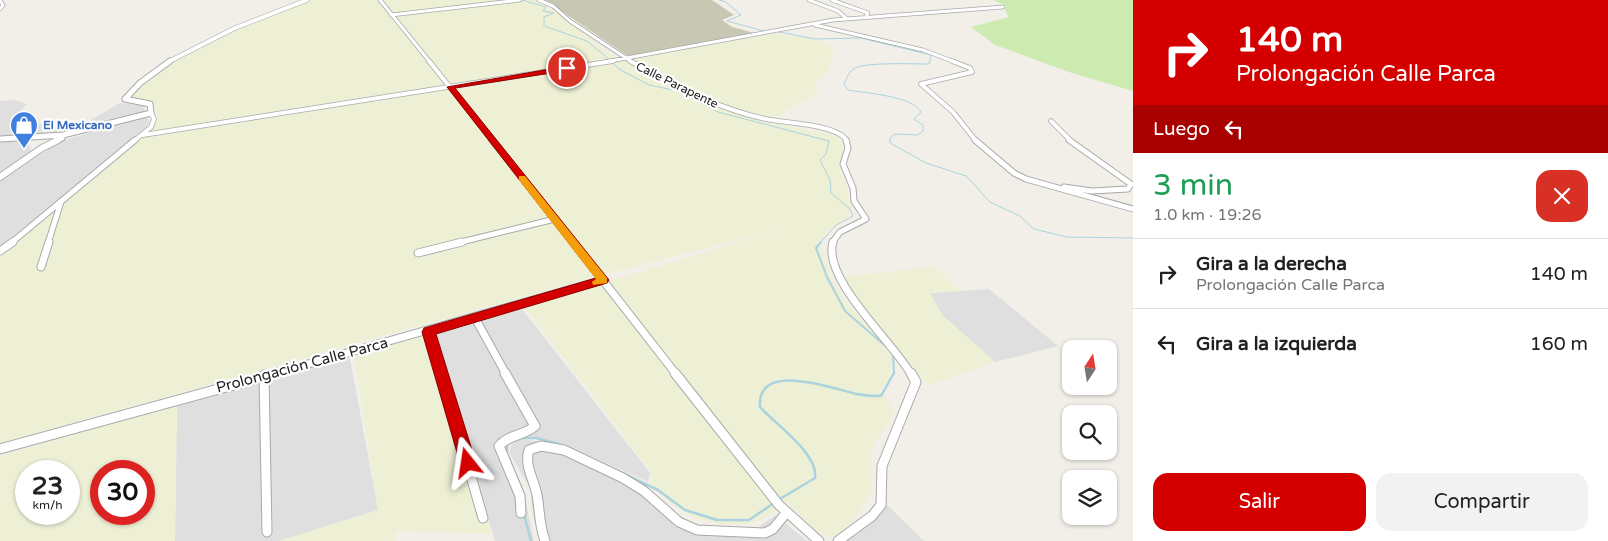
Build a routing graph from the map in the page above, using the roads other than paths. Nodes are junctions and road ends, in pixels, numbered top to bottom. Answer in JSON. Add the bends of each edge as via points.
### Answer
{"nodes":[{"id":1,"x":0,"y":0,"type":"edge"},
{"id":2,"x":307,"y":0,"type":"edge"},
{"id":3,"x":380,"y":0,"type":"edge"},
{"id":4,"x":520,"y":0,"type":"edge"},
{"id":5,"x":539,"y":0,"type":"edge"},
{"id":6,"x":809,"y":0,"type":"edge"},
{"id":7,"x":832,"y":0,"type":"edge"},
{"id":8,"x":1003,"y":7,"type":"dead end"},
{"id":9,"x":0,"y":9,"type":"edge"},
{"id":10,"x":391,"y":15,"type":"junction"},
{"id":11,"x":846,"y":18,"type":"junction"},
{"id":12,"x":866,"y":18,"type":"junction"},
{"id":13,"x":813,"y":24,"type":"junction"},
{"id":14,"x":626,"y":59,"type":"junction"},
{"id":15,"x":450,"y":87,"type":"junction"},
{"id":16,"x":151,"y":113,"type":"junction"},
{"id":17,"x":1050,"y":121,"type":"dead end"},
{"id":18,"x":74,"y":133,"type":"junction"},
{"id":19,"x":143,"y":135,"type":"junction"},
{"id":20,"x":0,"y":139,"type":"edge"},
{"id":21,"x":21,"y":139,"type":"junction"},
{"id":22,"x":33,"y":154,"type":"junction"},
{"id":23,"x":0,"y":177,"type":"edge"},
{"id":24,"x":1026,"y":179,"type":"junction"},
{"id":25,"x":61,"y":202,"type":"junction"},
{"id":26,"x":1133,"y":209,"type":"edge"},
{"id":27,"x":555,"y":219,"type":"junction"},
{"id":28,"x":0,"y":251,"type":"edge"},
{"id":29,"x":418,"y":253,"type":"dead end"},
{"id":30,"x":40,"y":267,"type":"dead end"},
{"id":31,"x":603,"y":280,"type":"junction"},
{"id":32,"x":475,"y":318,"type":"junction"},
{"id":33,"x":428,"y":332,"type":"junction"},
{"id":34,"x":264,"y":375,"type":"junction"},
{"id":35,"x":0,"y":449,"type":"edge"},
{"id":36,"x":787,"y":512,"type":"junction"},
{"id":37,"x":521,"y":513,"type":"dead end"},
{"id":38,"x":483,"y":518,"type":"dead end"},
{"id":39,"x":267,"y":532,"type":"dead end"},
{"id":40,"x":545,"y":541,"type":"edge"},
{"id":41,"x":819,"y":541,"type":"edge"},
{"id":42,"x":838,"y":541,"type":"edge"}],
"edges":[{"from":1,"to":9,"type":"street","via":[[3,5]]},
{"from":2,"to":16,"type":"street","via":[[223,34],[162,67],[125,99],[150,104]]},
{"from":3,"to":10,"type":"street"},
{"from":4,"to":10,"type":"street"},
{"from":5,"to":14,"type":"street","name":"Calle Parapente","via":[[553,6]]},
{"from":6,"to":11,"type":"street","via":[[838,11]]},
{"from":7,"to":12,"type":"street","via":[[868,12]]},
{"from":8,"to":12,"type":"street"},
{"from":10,"to":15,"type":"street"},
{"from":11,"to":12,"type":"street"},
{"from":11,"to":13,"type":"street"},
{"from":13,"to":14,"type":"street"},
{"from":13,"to":24,"type":"street","via":[[923,50],[972,69],[972,72],[921,84],[953,112],[981,147],[1014,174]]},
{"from":14,"to":15,"type":"street"},
{"from":14,"to":42,"type":"street","name":"Calle Parapente","via":[[737,113],[832,130],[846,139],[848,148],[843,164],[853,188],[854,201],[866,219],[835,236],[830,247],[833,261],[855,302],[900,356],[916,382],[882,466],[881,505],[872,516]]},
{"from":15,"to":19,"type":"street"},
{"from":15,"to":27,"type":"street"},
{"from":16,"to":18,"type":"street"},
{"from":16,"to":19,"type":"street","via":[[153,124]]},
{"from":17,"to":24,"type":"street","via":[[1067,139],[1128,181],[1131,187],[1092,191]]},
{"from":18,"to":21,"type":"street"},
{"from":18,"to":22,"type":"street"},
{"from":19,"to":25,"type":"street"},
{"from":20,"to":21,"type":"street"},
{"from":21,"to":22,"type":"street","via":[[33,145]]},
{"from":22,"to":23,"type":"street"},
{"from":24,"to":26,"type":"street"},
{"from":25,"to":28,"type":"street"},
{"from":25,"to":30,"type":"street"},
{"from":27,"to":29,"type":"street"},
{"from":27,"to":31,"type":"street"},
{"from":31,"to":32,"type":"street","name":"Prolongación Calle Parca"},
{"from":31,"to":36,"type":"street","via":[[778,505]]},
{"from":32,"to":33,"type":"street","name":"Prolongación Calle Parca"},
{"from":32,"to":37,"type":"street","via":[[535,426],[507,438],[499,446],[520,496]]},
{"from":33,"to":34,"type":"street","name":"Prolongación Calle Parca"},
{"from":33,"to":38,"type":"street"},
{"from":34,"to":35,"type":"street","name":"Prolongación Calle Parca"},
{"from":34,"to":39,"type":"street"},
{"from":36,"to":40,"type":"street","via":[[773,529],[765,533],[697,530],[679,522],[644,491],[623,478],[564,450],[541,446],[529,450],[526,459],[537,495],[538,523]]},
{"from":36,"to":41,"type":"street"}]}
